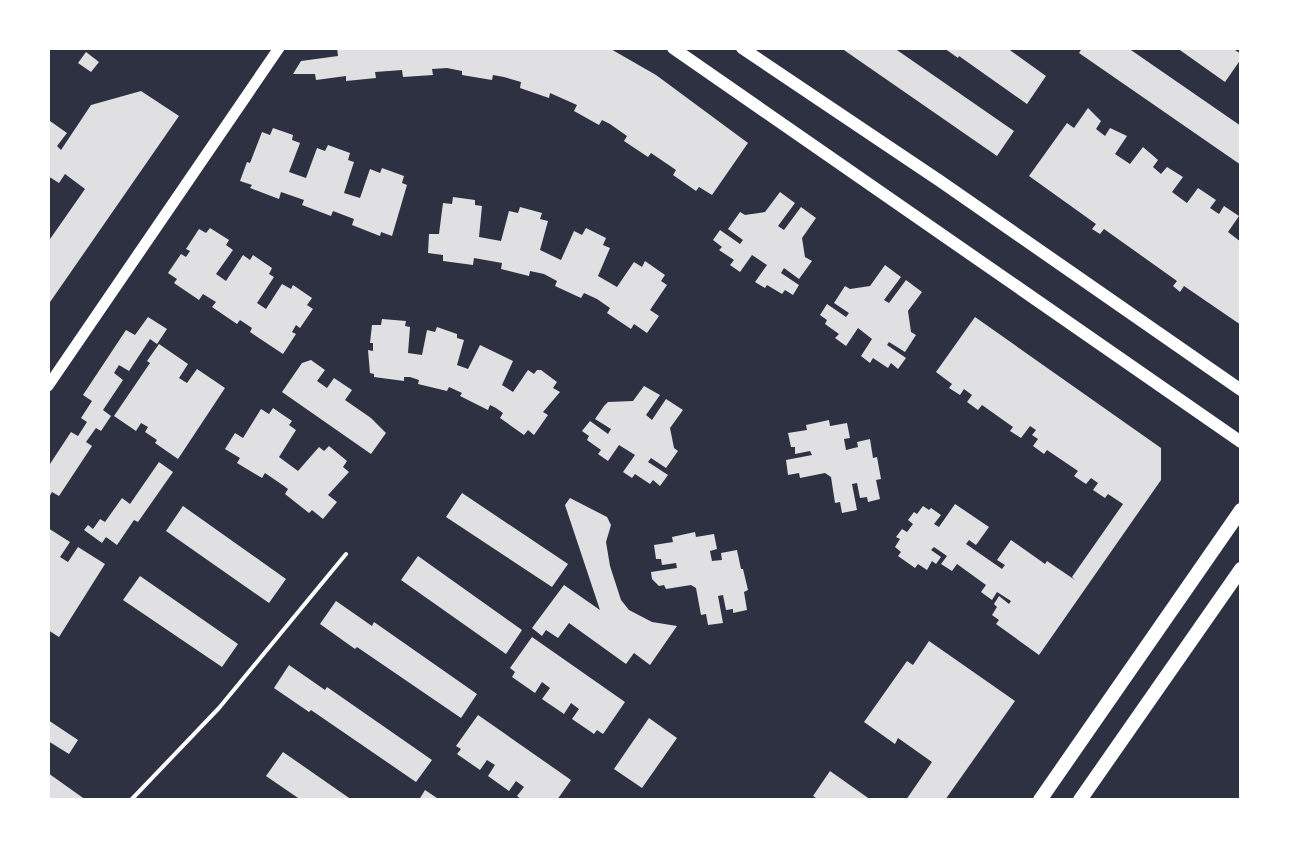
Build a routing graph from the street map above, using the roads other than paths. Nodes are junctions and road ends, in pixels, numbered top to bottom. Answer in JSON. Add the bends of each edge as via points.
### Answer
{"nodes":[{"id":1,"x":279,"y":48,"type":"edge"},
{"id":2,"x":673,"y":48,"type":"edge"},
{"id":3,"x":742,"y":48,"type":"edge"},
{"id":4,"x":48,"y":386,"type":"edge"},
{"id":5,"x":1241,"y":390,"type":"edge"},
{"id":6,"x":1241,"y":442,"type":"edge"},
{"id":7,"x":1241,"y":510,"type":"edge"},
{"id":8,"x":346,"y":554,"type":"dead end"},
{"id":9,"x":1241,"y":569,"type":"edge"},
{"id":10,"x":131,"y":800,"type":"edge"},
{"id":11,"x":1040,"y":800,"type":"edge"},
{"id":12,"x":1080,"y":800,"type":"edge"}],
"edges":[{"from":1,"to":4,"type":"street"},
{"from":2,"to":6,"type":"main road"},
{"from":3,"to":5,"type":"main road"},
{"from":7,"to":11,"type":"main road"},
{"from":8,"to":10,"type":"lane","via":[[219,708]]},
{"from":9,"to":12,"type":"main road"}]}
